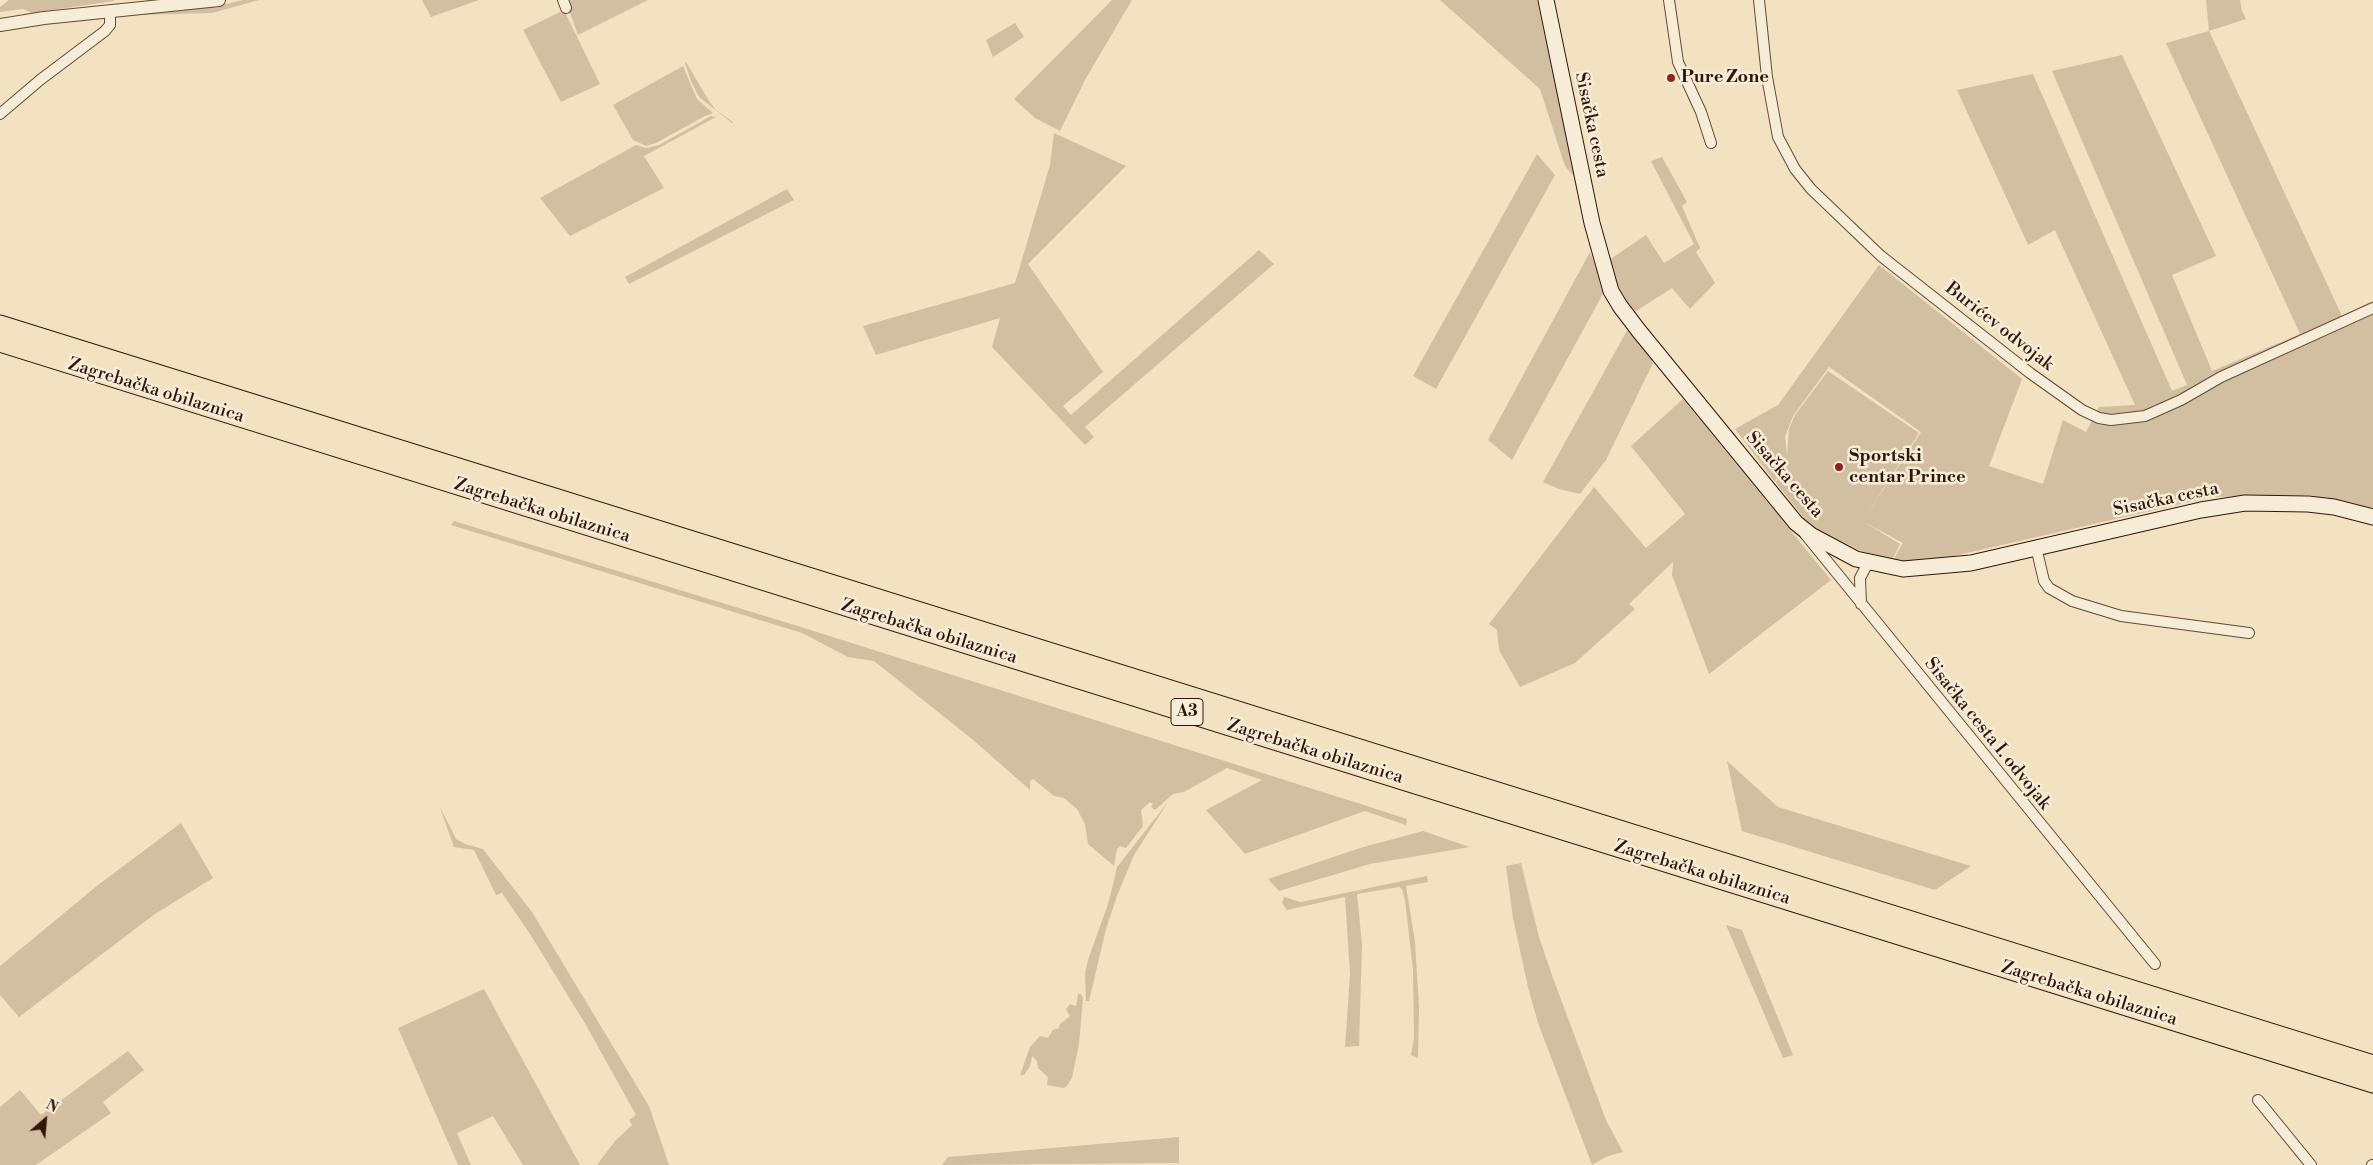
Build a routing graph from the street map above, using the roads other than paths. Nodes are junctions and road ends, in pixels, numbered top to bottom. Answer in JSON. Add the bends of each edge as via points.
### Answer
{"nodes":[{"id":1,"x":219,"y":0,"type":"edge"},
{"id":2,"x":1546,"y":0,"type":"edge"},
{"id":3,"x":1669,"y":0,"type":"edge"},
{"id":4,"x":1759,"y":0,"type":"edge"},
{"id":5,"x":124,"y":5,"type":"edge"},
{"id":6,"x":110,"y":12,"type":"junction"},
{"id":7,"x":0,"y":25,"type":"edge"},
{"id":8,"x":0,"y":114,"type":"edge"},
{"id":9,"x":1711,"y":143,"type":"dead end"},
{"id":10,"x":2373,"y":308,"type":"edge"},
{"id":11,"x":0,"y":325,"type":"edge"},
{"id":12,"x":0,"y":342,"type":"edge"},
{"id":13,"x":2373,"y":516,"type":"edge"},
{"id":14,"x":1796,"y":523,"type":"junction"},
{"id":15,"x":2036,"y":547,"type":"junction"},
{"id":16,"x":1868,"y":563,"type":"junction"},
{"id":17,"x":1861,"y":604,"type":"junction"},
{"id":18,"x":2249,"y":633,"type":"dead end"},
{"id":19,"x":2155,"y":964,"type":"dead end"},
{"id":20,"x":2373,"y":1065,"type":"edge"},
{"id":21,"x":2373,"y":1083,"type":"edge"},
{"id":22,"x":2258,"y":1100,"type":"dead end"},
{"id":23,"x":2311,"y":1165,"type":"edge"}],
"edges":[{"from":1,"to":5,"type":"street"},
{"from":2,"to":14,"type":"main road","name":"Sisačka cesta","via":[[1592,223],[1611,291],[1639,331]]},
{"from":3,"to":9,"type":"street","via":[[1678,62]]},
{"from":4,"to":10,"type":"street","name":"Burićev odvojak","via":[[1767,78],[1778,137],[1795,169],[1811,189],[1881,256],[2082,410],[2111,420],[2145,416],[2221,377]]},
{"from":5,"to":6,"type":"street"},
{"from":6,"to":7,"type":"street"},
{"from":6,"to":8,"type":"street","via":[[111,20],[106,31]]},
{"from":11,"to":20,"type":"highway","name":"Zagrebačka obilaznica","number":"A3"},
{"from":12,"to":21,"type":"highway","name":"Zagrebačka obilaznica","number":"A3"},
{"from":13,"to":15,"type":"main road","name":"Sisačka cesta","via":[[2308,504],[2245,503]]},
{"from":14,"to":16,"type":"main road","name":"Sisačka cesta","via":[[1841,552]]},
{"from":14,"to":17,"type":"street","name":"Sisačka cesta I. odvojak"},
{"from":15,"to":16,"type":"main road","name":"Sisačka cesta","via":[[1972,563],[1932,568],[1903,569]]},
{"from":15,"to":18,"type":"street","via":[[2044,581],[2049,588],[2072,601],[2121,616]]},
{"from":16,"to":17,"type":"street","via":[[1860,578]]},
{"from":17,"to":19,"type":"street","name":"Sisačka cesta I. odvojak"},
{"from":22,"to":23,"type":"street"}]}
